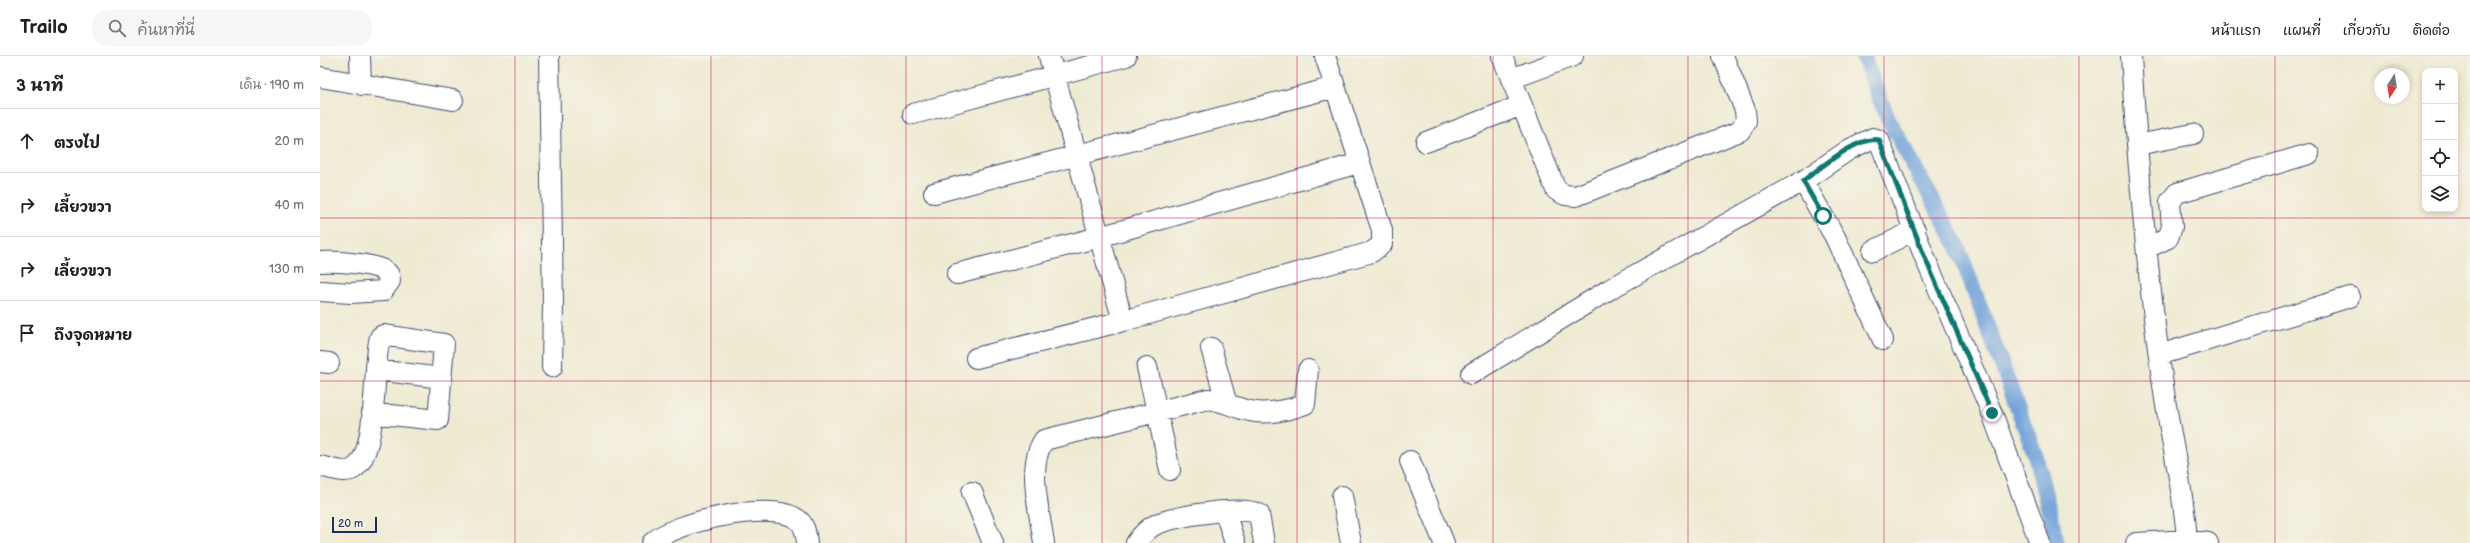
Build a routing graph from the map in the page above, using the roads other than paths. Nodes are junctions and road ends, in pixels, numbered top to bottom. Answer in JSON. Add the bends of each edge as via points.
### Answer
{"nodes":[{"id":1,"x":360,"y":56,"type":"edge"},
{"id":2,"x":549,"y":56,"type":"edge"},
{"id":3,"x":1049,"y":56,"type":"edge"},
{"id":4,"x":1126,"y":56,"type":"edge"},
{"id":5,"x":1325,"y":56,"type":"edge"},
{"id":6,"x":1502,"y":56,"type":"edge"},
{"id":7,"x":1574,"y":56,"type":"edge"},
{"id":8,"x":1723,"y":56,"type":"edge"},
{"id":9,"x":2131,"y":56,"type":"edge"},
{"id":10,"x":1055,"y":76,"type":"junction"},
{"id":11,"x":320,"y":77,"type":"edge"},
{"id":12,"x":1511,"y":78,"type":"junction"},
{"id":13,"x":362,"y":85,"type":"junction"},
{"id":14,"x":1335,"y":87,"type":"junction"},
{"id":15,"x":453,"y":100,"type":"dead end"},
{"id":16,"x":1522,"y":105,"type":"junction"},
{"id":17,"x":913,"y":114,"type":"dead end"},
{"id":18,"x":2193,"y":134,"type":"dead end"},
{"id":19,"x":1426,"y":142,"type":"dead end"},
{"id":20,"x":2137,"y":145,"type":"junction"},
{"id":21,"x":2309,"y":154,"type":"dead end"},
{"id":22,"x":1077,"y":156,"type":"junction"},
{"id":23,"x":1359,"y":163,"type":"junction"},
{"id":24,"x":1803,"y":181,"type":"junction"},
{"id":25,"x":934,"y":193,"type":"dead end"},
{"id":26,"x":1915,"y":230,"type":"junction"},
{"id":27,"x":1100,"y":236,"type":"junction"},
{"id":28,"x":2147,"y":248,"type":"junction"},
{"id":29,"x":1873,"y":251,"type":"dead end"},
{"id":30,"x":320,"y":262,"type":"edge"},
{"id":31,"x":957,"y":274,"type":"dead end"},
{"id":32,"x":320,"y":291,"type":"edge"},
{"id":33,"x":2350,"y":297,"type":"dead end"},
{"id":34,"x":1123,"y":321,"type":"junction"},
{"id":35,"x":1883,"y":340,"type":"dead end"},
{"id":36,"x":1211,"y":348,"type":"dead end"},
{"id":37,"x":2159,"y":355,"type":"junction"},
{"id":38,"x":976,"y":358,"type":"dead end"},
{"id":39,"x":552,"y":367,"type":"dead end"},
{"id":40,"x":1147,"y":367,"type":"dead end"},
{"id":41,"x":376,"y":370,"type":"junction"},
{"id":42,"x":1308,"y":370,"type":"dead end"},
{"id":43,"x":1471,"y":374,"type":"dead end"},
{"id":44,"x":442,"y":378,"type":"junction"},
{"id":45,"x":1226,"y":401,"type":"junction"},
{"id":46,"x":1155,"y":411,"type":"junction"},
{"id":47,"x":372,"y":413,"type":"junction"},
{"id":48,"x":1410,"y":461,"type":"dead end"},
{"id":49,"x":320,"y":466,"type":"edge"},
{"id":50,"x":1170,"y":470,"type":"dead end"},
{"id":51,"x":972,"y":492,"type":"dead end"},
{"id":52,"x":1342,"y":496,"type":"dead end"},
{"id":53,"x":1225,"y":512,"type":"junction"},
{"id":54,"x":2187,"y":540,"type":"junction"},
{"id":55,"x":652,"y":543,"type":"edge"},
{"id":56,"x":807,"y":543,"type":"edge"},
{"id":57,"x":993,"y":543,"type":"edge"},
{"id":58,"x":1044,"y":543,"type":"edge"},
{"id":59,"x":1136,"y":543,"type":"edge"},
{"id":60,"x":1235,"y":543,"type":"edge"},
{"id":61,"x":1264,"y":543,"type":"edge"},
{"id":62,"x":1351,"y":543,"type":"edge"},
{"id":63,"x":1444,"y":543,"type":"edge"},
{"id":64,"x":2040,"y":543,"type":"edge"},
{"id":65,"x":2136,"y":543,"type":"edge"},
{"id":66,"x":2208,"y":543,"type":"edge"}],
"edges":[{"from":1,"to":13,"type":"street"},
{"from":2,"to":39,"type":"street"},
{"from":3,"to":10,"type":"street"},
{"from":4,"to":10,"type":"street"},
{"from":5,"to":14,"type":"street"},
{"from":6,"to":12,"type":"street"},
{"from":7,"to":12,"type":"street"},
{"from":8,"to":16,"type":"street","via":[[1745,110],[1746,121],[1740,132],[1576,196],[1556,190]]},
{"from":9,"to":20,"type":"street"},
{"from":10,"to":17,"type":"street"},
{"from":10,"to":22,"type":"street"},
{"from":11,"to":13,"type":"street"},
{"from":12,"to":16,"type":"street"},
{"from":13,"to":15,"type":"street"},
{"from":14,"to":22,"type":"street"},
{"from":14,"to":23,"type":"street"},
{"from":16,"to":19,"type":"street"},
{"from":18,"to":20,"type":"street"},
{"from":20,"to":28,"type":"street"},
{"from":21,"to":28,"type":"street","via":[[2177,193],[2170,202],[2172,227],[2168,238]]},
{"from":22,"to":25,"type":"street"},
{"from":22,"to":27,"type":"street"},
{"from":23,"to":27,"type":"street"},
{"from":23,"to":34,"type":"street","via":[[1382,230],[1382,244],[1372,252]]},
{"from":24,"to":26,"type":"street","via":[[1850,149],[1873,138],[1879,140]]},
{"from":24,"to":35,"type":"street","via":[[1835,237]]},
{"from":24,"to":43,"type":"street","via":[[1610,289]]},
{"from":26,"to":29,"type":"street"},
{"from":26,"to":64,"type":"street","via":[[1992,413]]},
{"from":27,"to":31,"type":"street"},
{"from":27,"to":34,"type":"street"},
{"from":28,"to":37,"type":"street"},
{"from":30,"to":32,"type":"street","via":[[352,263],[385,270],[390,276],[387,288],[382,291]]},
{"from":33,"to":37,"type":"street"},
{"from":34,"to":38,"type":"street"},
{"from":36,"to":45,"type":"street"},
{"from":37,"to":54,"type":"street","via":[[2185,510]]},
{"from":40,"to":46,"type":"street"},
{"from":41,"to":44,"type":"street"},
{"from":41,"to":44,"type":"street","via":[[378,342],[383,335],[444,344]]},
{"from":41,"to":47,"type":"street"},
{"from":42,"to":45,"type":"street","via":[[1305,404],[1265,412],[1251,412]]},
{"from":44,"to":47,"type":"street","via":[[438,420]]},
{"from":45,"to":46,"type":"street","via":[[1208,399]]},
{"from":46,"to":50,"type":"street"},
{"from":46,"to":58,"type":"street","via":[[1044,440],[1038,450],[1034,467]]},
{"from":47,"to":49,"type":"street","via":[[362,462],[345,471]]},
{"from":48,"to":63,"type":"street"},
{"from":51,"to":57,"type":"street"},
{"from":52,"to":62,"type":"street"},
{"from":53,"to":59,"type":"street","via":[[1199,513],[1158,523],[1143,533]]},
{"from":53,"to":60,"type":"street"},
{"from":53,"to":61,"type":"street","via":[[1249,511],[1259,514]]},
{"from":54,"to":65,"type":"street"},
{"from":54,"to":66,"type":"street"},
{"from":55,"to":56,"type":"street","via":[[658,537],[684,526],[746,512],[790,514],[799,519],[806,531]]}]}
